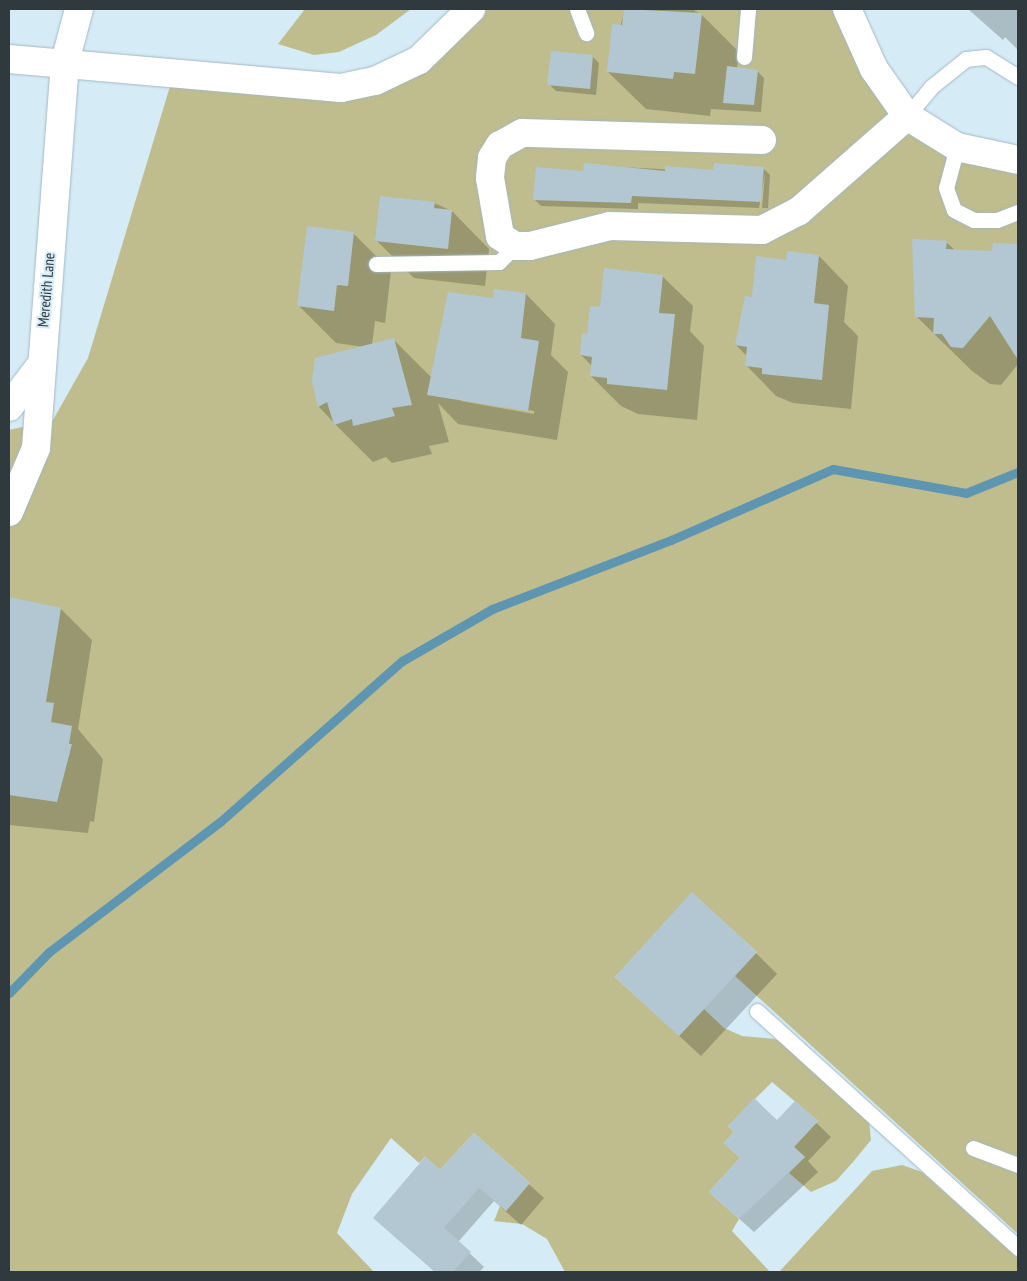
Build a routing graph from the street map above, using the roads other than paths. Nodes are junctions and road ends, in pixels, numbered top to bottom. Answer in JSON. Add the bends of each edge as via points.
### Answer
{"nodes":[{"id":1,"x":79,"y":9,"type":"edge"},
{"id":2,"x":471,"y":9,"type":"edge"},
{"id":3,"x":577,"y":9,"type":"edge"},
{"id":4,"x":748,"y":9,"type":"edge"},
{"id":5,"x":847,"y":9,"type":"edge"},
{"id":6,"x":586,"y":32,"type":"dead end"},
{"id":7,"x":744,"y":57,"type":"dead end"},
{"id":8,"x":9,"y":58,"type":"edge"},
{"id":9,"x":65,"y":62,"type":"junction"},
{"id":10,"x":1018,"y":77,"type":"edge"},
{"id":11,"x":907,"y":116,"type":"junction"},
{"id":12,"x":762,"y":140,"type":"dead end"},
{"id":13,"x":957,"y":148,"type":"junction"},
{"id":14,"x":1018,"y":160,"type":"edge"},
{"id":15,"x":1018,"y":212,"type":"edge"},
{"id":16,"x":515,"y":246,"type":"junction"},
{"id":17,"x":376,"y":264,"type":"dead end"},
{"id":18,"x":40,"y":366,"type":"junction"},
{"id":19,"x":9,"y":407,"type":"edge"},
{"id":20,"x":9,"y":512,"type":"edge"},
{"id":21,"x":757,"y":1011,"type":"dead end"},
{"id":22,"x":973,"y":1148,"type":"dead end"},
{"id":23,"x":1018,"y":1165,"type":"edge"},
{"id":24,"x":1018,"y":1248,"type":"edge"}],
"edges":[{"from":1,"to":9,"type":"street","name":"Meredith Lane"},
{"from":2,"to":9,"type":"street","via":[[418,60],[375,81],[341,88],[308,89]]},
{"from":3,"to":6,"type":"lane"},
{"from":4,"to":7,"type":"lane"},
{"from":5,"to":11,"type":"street","via":[[874,69]]},
{"from":8,"to":9,"type":"street"},
{"from":9,"to":18,"type":"street","name":"Meredith Lane"},
{"from":10,"to":11,"type":"lane","via":[[986,57],[966,59],[930,87]]},
{"from":11,"to":13,"type":"street"},
{"from":11,"to":16,"type":"street","via":[[799,211],[762,230],[610,226]]},
{"from":12,"to":16,"type":"street","via":[[522,133],[500,145],[492,158],[490,178],[500,236]]},
{"from":13,"to":14,"type":"street"},
{"from":13,"to":15,"type":"lane","via":[[946,188],[954,210],[974,220],[997,220]]},
{"from":16,"to":17,"type":"lane","via":[[499,262]]},
{"from":18,"to":19,"type":"street"},
{"from":18,"to":20,"type":"street","name":"Meredith Lane","via":[[36,448]]},
{"from":21,"to":24,"type":"lane"},
{"from":22,"to":23,"type":"lane"}]}
